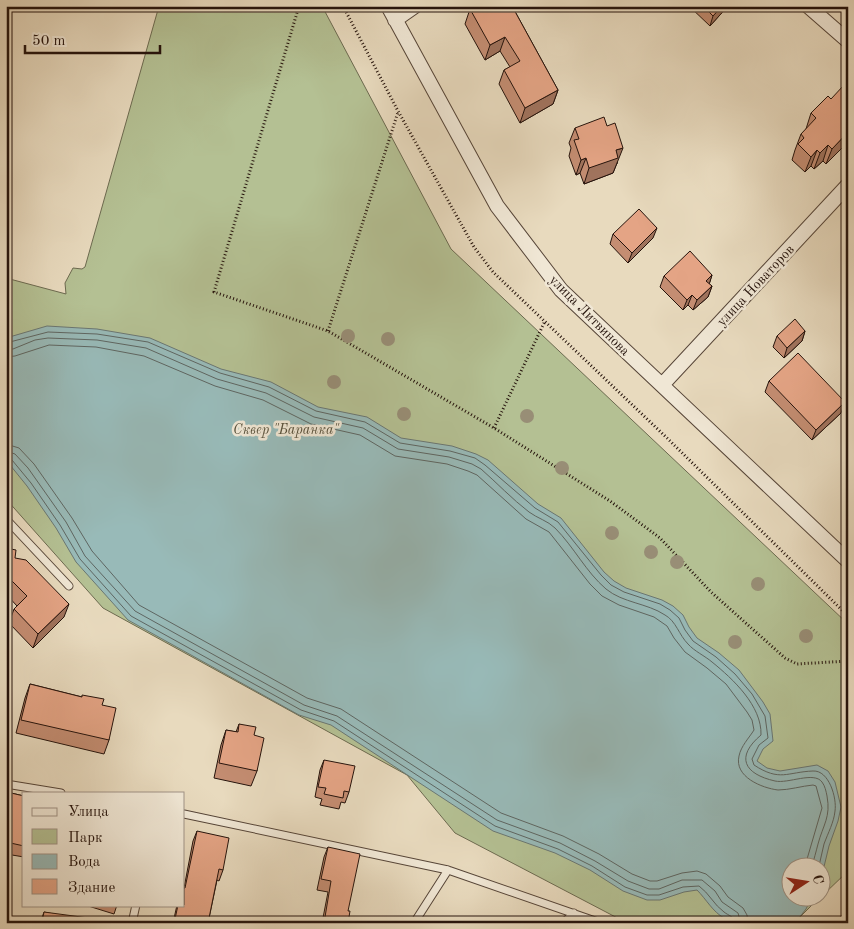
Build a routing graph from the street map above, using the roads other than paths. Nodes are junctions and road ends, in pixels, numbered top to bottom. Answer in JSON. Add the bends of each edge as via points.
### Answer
{"nodes":[{"id":1,"x":388,"y":6,"type":"edge"},
{"id":2,"x":415,"y":6,"type":"edge"},
{"id":3,"x":808,"y":6,"type":"edge"},
{"id":4,"x":395,"y":20,"type":"junction"},
{"id":5,"x":848,"y":41,"type":"edge"},
{"id":6,"x":848,"y":185,"type":"edge"},
{"id":7,"x":662,"y":385,"type":"junction"},
{"id":8,"x":6,"y":519,"type":"edge"},
{"id":9,"x":848,"y":561,"type":"edge"},
{"id":10,"x":69,"y":586,"type":"dead end"},
{"id":11,"x":6,"y":784,"type":"edge"},
{"id":12,"x":54,"y":792,"type":"edge"},
{"id":13,"x":185,"y":814,"type":"edge"},
{"id":14,"x":448,"y":870,"type":"junction"},
{"id":15,"x":136,"y":906,"type":"edge"},
{"id":16,"x":574,"y":914,"type":"junction"},
{"id":17,"x":848,"y":920,"type":"edge"},
{"id":18,"x":132,"y":923,"type":"edge"},
{"id":19,"x":414,"y":923,"type":"edge"},
{"id":20,"x":563,"y":923,"type":"edge"},
{"id":21,"x":601,"y":923,"type":"edge"},
{"id":22,"x":845,"y":923,"type":"edge"}],
"edges":[{"from":1,"to":4,"type":"street","name":"улица Литвинова"},
{"from":2,"to":4,"type":"street"},
{"from":3,"to":5,"type":"street"},
{"from":4,"to":7,"type":"street","name":"улица Литвинова","via":[[497,206],[562,290]]},
{"from":6,"to":7,"type":"street","name":"улица Новаторов"},
{"from":7,"to":9,"type":"street","name":"улица Литвинова"},
{"from":8,"to":10,"type":"lane"},
{"from":11,"to":12,"type":"lane"},
{"from":13,"to":14,"type":"lane"},
{"from":14,"to":16,"type":"lane"},
{"from":14,"to":19,"type":"lane"},
{"from":15,"to":18,"type":"lane"},
{"from":16,"to":20,"type":"lane"},
{"from":16,"to":21,"type":"lane"},
{"from":17,"to":22,"type":"street"}]}
